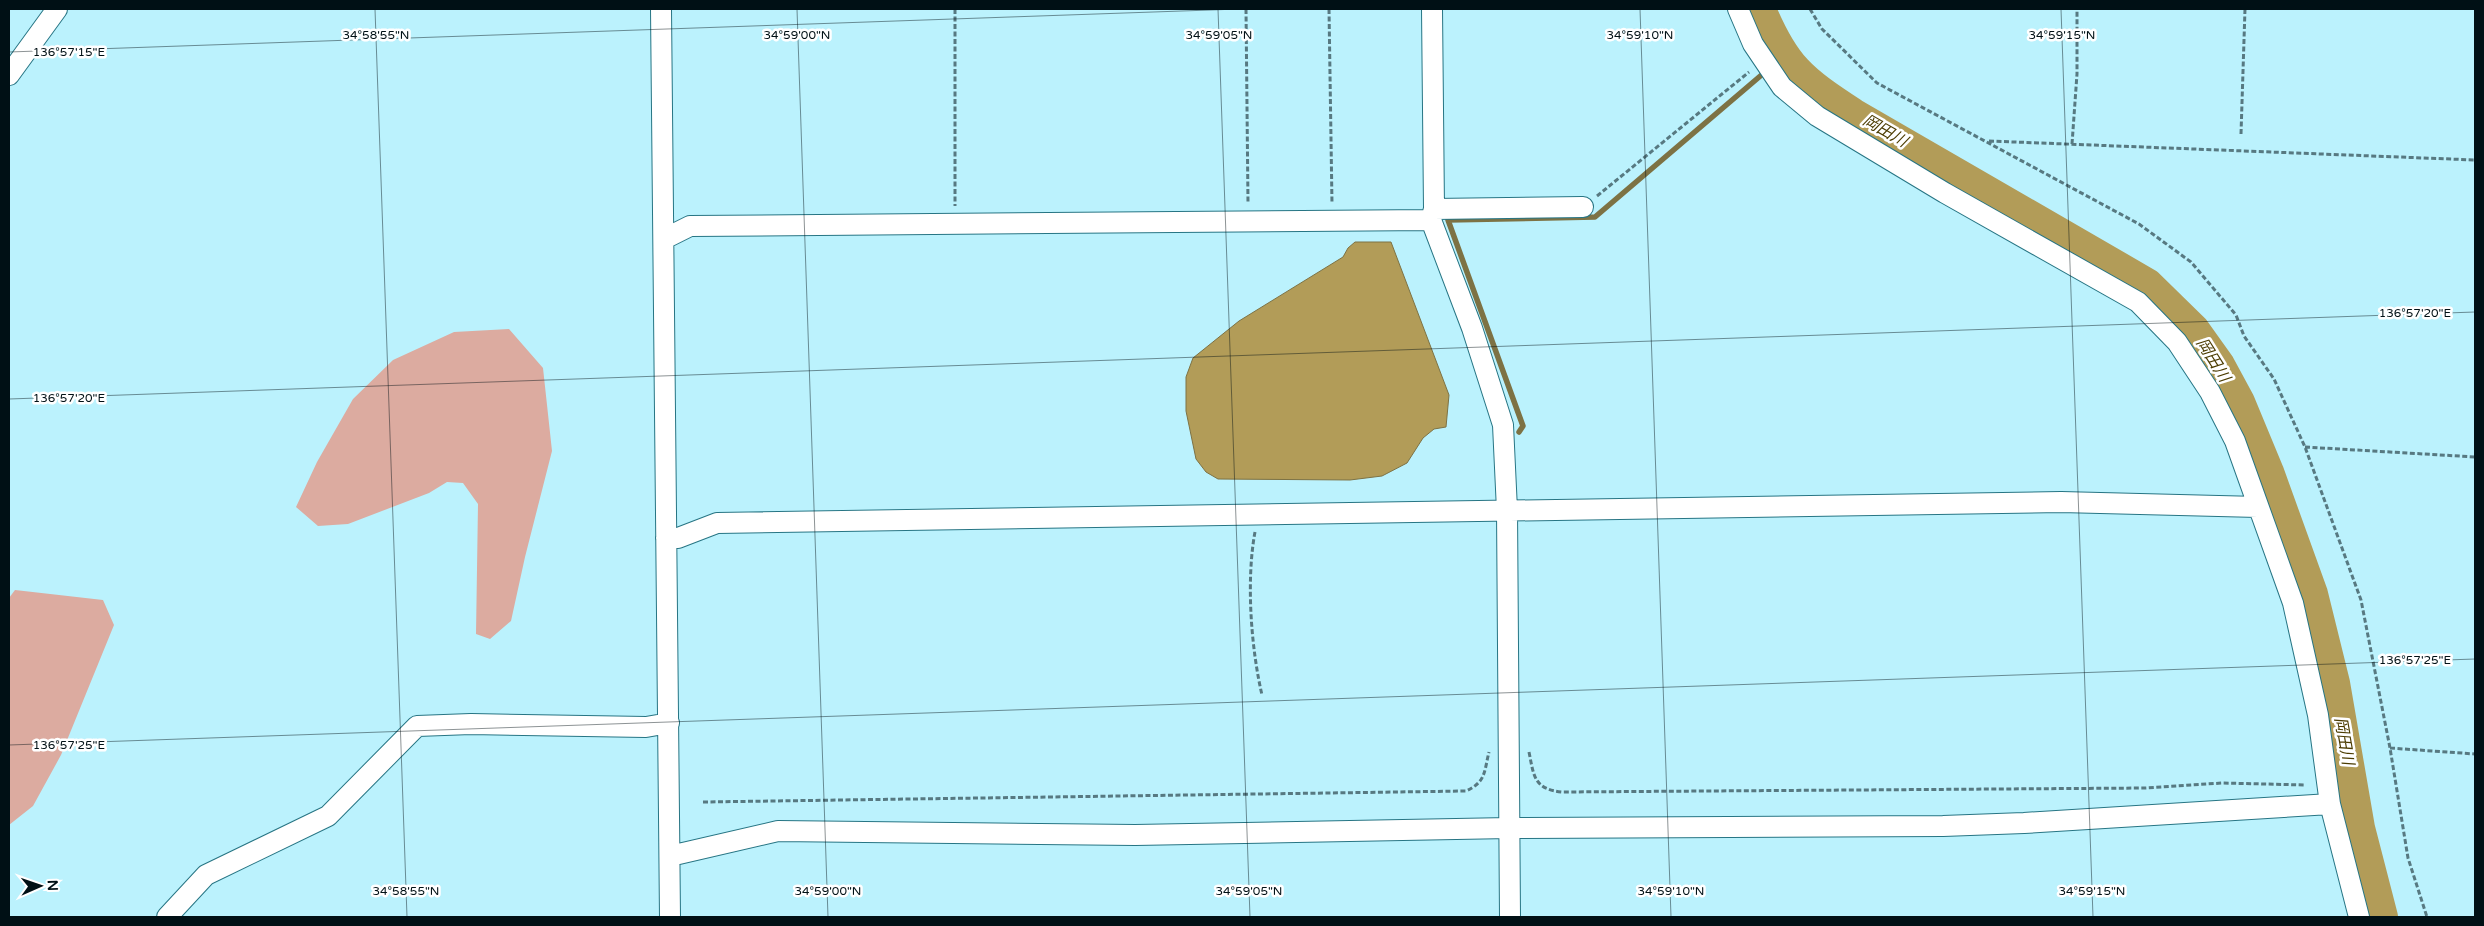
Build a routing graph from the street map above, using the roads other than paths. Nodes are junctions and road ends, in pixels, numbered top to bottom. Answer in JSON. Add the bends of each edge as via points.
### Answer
{"nodes":[{"id":1,"x":58,"y":9,"type":"edge"},
{"id":2,"x":661,"y":9,"type":"edge"},
{"id":3,"x":1432,"y":9,"type":"edge"},
{"id":4,"x":1738,"y":9,"type":"edge"},
{"id":5,"x":9,"y":75,"type":"edge"},
{"id":6,"x":1583,"y":207,"type":"road end"},
{"id":7,"x":1433,"y":214,"type":"junction"},
{"id":8,"x":664,"y":239,"type":"junction"},
{"id":9,"x":2258,"y":507,"type":"junction"},
{"id":10,"x":1507,"y":510,"type":"junction"},
{"id":11,"x":666,"y":538,"type":"junction"},
{"id":12,"x":669,"y":723,"type":"junction"},
{"id":13,"x":2330,"y":804,"type":"junction"},
{"id":14,"x":1509,"y":828,"type":"junction"},
{"id":15,"x":670,"y":856,"type":"junction"},
{"id":16,"x":167,"y":917,"type":"edge"},
{"id":17,"x":670,"y":917,"type":"edge"},
{"id":18,"x":1510,"y":917,"type":"edge"},
{"id":19,"x":2359,"y":917,"type":"edge"}],
"edges":[{"from":1,"to":5,"type":"street"},
{"from":2,"to":8,"type":"street"},
{"from":3,"to":7,"type":"street"},
{"from":4,"to":9,"type":"street","via":[[1753,44],[1782,87],[1817,116],[2138,302],[2177,342],[2210,392],[2235,441]]},
{"from":6,"to":7,"type":"street"},
{"from":7,"to":8,"type":"street","via":[[1332,222],[690,226]]},
{"from":7,"to":10,"type":"street","via":[[1503,425]]},
{"from":8,"to":11,"type":"street"},
{"from":9,"to":10,"type":"street","via":[[2061,502]]},
{"from":9,"to":13,"type":"street","via":[[2293,603],[2318,715]]},
{"from":10,"to":11,"type":"street","via":[[717,522],[678,538]]},
{"from":10,"to":14,"type":"street"},
{"from":11,"to":12,"type":"street"},
{"from":12,"to":15,"type":"street"},
{"from":12,"to":16,"type":"street","via":[[646,727],[416,726],[328,816],[206,875]]},
{"from":13,"to":14,"type":"street","via":[[1952,826]]},
{"from":13,"to":19,"type":"street"},
{"from":14,"to":15,"type":"street","via":[[1135,835],[778,831]]},
{"from":14,"to":18,"type":"street"},
{"from":15,"to":17,"type":"street"}]}
